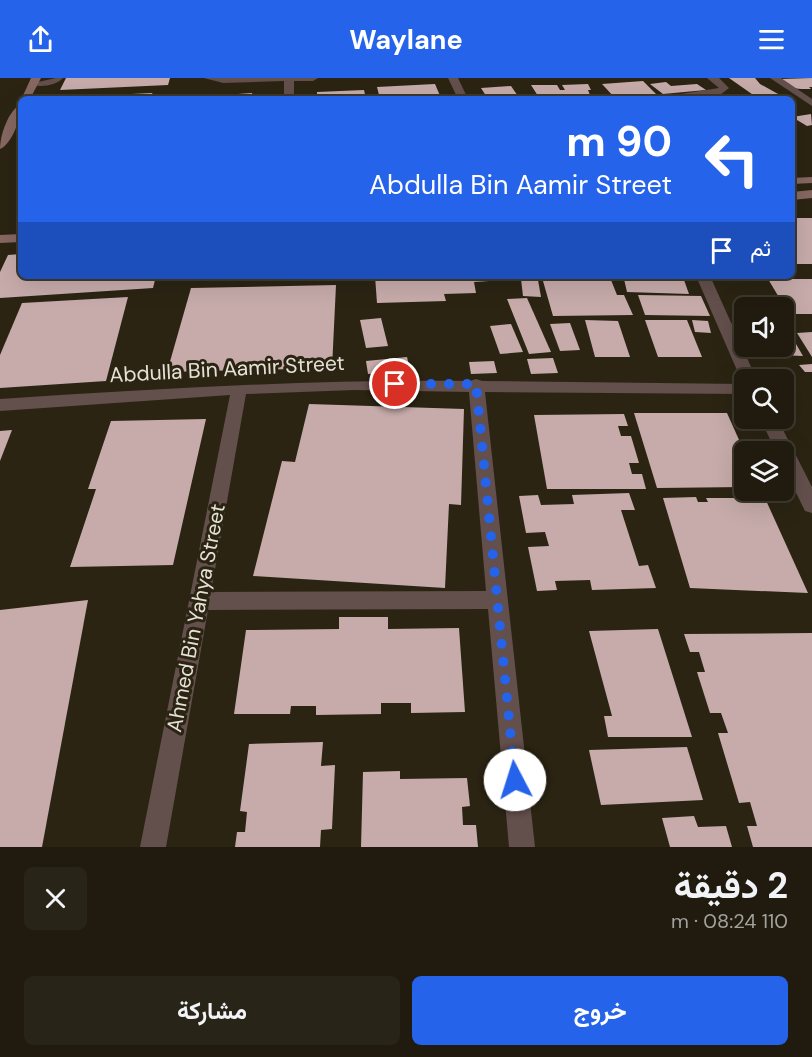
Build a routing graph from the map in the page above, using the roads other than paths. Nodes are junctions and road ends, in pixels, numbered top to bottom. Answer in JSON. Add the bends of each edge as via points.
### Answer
{"nodes":[{"id":1,"x":60,"y":78,"type":"edge"},
{"id":2,"x":209,"y":78,"type":"edge"},
{"id":3,"x":313,"y":78,"type":"edge"},
{"id":4,"x":453,"y":78,"type":"edge"},
{"id":5,"x":712,"y":78,"type":"edge"},
{"id":6,"x":775,"y":78,"type":"edge"},
{"id":7,"x":289,"y":79,"type":"edge"},
{"id":8,"x":35,"y":81,"type":"edge"},
{"id":9,"x":812,"y":91,"type":"edge"},
{"id":10,"x":792,"y":92,"type":"junction"},
{"id":11,"x":27,"y":96,"type":"edge"},
{"id":12,"x":289,"y":96,"type":"edge"},
{"id":13,"x":462,"y":96,"type":"edge"},
{"id":14,"x":682,"y":96,"type":"edge"},
{"id":15,"x":812,"y":103,"type":"edge"},
{"id":16,"x":18,"y":113,"type":"edge"},
{"id":17,"x":0,"y":146,"type":"edge"},
{"id":18,"x":812,"y":180,"type":"edge"},
{"id":19,"x":795,"y":181,"type":"edge"},
{"id":20,"x":812,"y":194,"type":"edge"},
{"id":21,"x":795,"y":196,"type":"edge"},
{"id":22,"x":18,"y":226,"type":"edge"},
{"id":23,"x":0,"y":227,"type":"edge"},
{"id":24,"x":18,"y":238,"type":"edge"},
{"id":25,"x":0,"y":239,"type":"edge"},
{"id":26,"x":704,"y":279,"type":"edge"},
{"id":27,"x":744,"y":369,"type":"edge"},
{"id":28,"x":476,"y":384,"type":"junction"},
{"id":29,"x":239,"y":389,"type":"junction"},
{"id":30,"x":734,"y":389,"type":"edge"},
{"id":31,"x":0,"y":405,"type":"edge"},
{"id":32,"x":774,"y":429,"type":"edge"},
{"id":33,"x":812,"y":506,"type":"edge"},
{"id":34,"x":498,"y":600,"type":"junction"},
{"id":35,"x":199,"y":601,"type":"junction"},
{"id":36,"x":153,"y":847,"type":"edge"},
{"id":37,"x":522,"y":847,"type":"edge"}],
"edges":[{"from":1,"to":8,"type":"lane","via":[[55,82]]},
{"from":2,"to":7,"type":"street"},
{"from":3,"to":7,"type":"street"},
{"from":4,"to":13,"type":"street"},
{"from":5,"to":14,"type":"street","via":[[722,84],[720,92]]},
{"from":6,"to":10,"type":"street"},
{"from":7,"to":12,"type":"street"},
{"from":8,"to":11,"type":"street"},
{"from":9,"to":10,"type":"street"},
{"from":10,"to":15,"type":"street"},
{"from":16,"to":17,"type":"street"},
{"from":18,"to":19,"type":"street"},
{"from":20,"to":21,"type":"street"},
{"from":22,"to":23,"type":"street"},
{"from":24,"to":25,"type":"street"},
{"from":26,"to":27,"type":"street"},
{"from":28,"to":29,"type":"street","name":"Abdulla Bin Aamir Street"},
{"from":28,"to":30,"type":"street","name":"Abdulla Bin Aamir Street"},
{"from":28,"to":34,"type":"street"},
{"from":29,"to":31,"type":"street","name":"Abdulla Bin Aamir Street"},
{"from":29,"to":35,"type":"street","name":"Ahmed Bin Yahya Street"},
{"from":32,"to":33,"type":"street"},
{"from":34,"to":35,"type":"street"},
{"from":34,"to":37,"type":"street"},
{"from":35,"to":36,"type":"street","name":"Ahmed Bin Yahya Street"}]}
